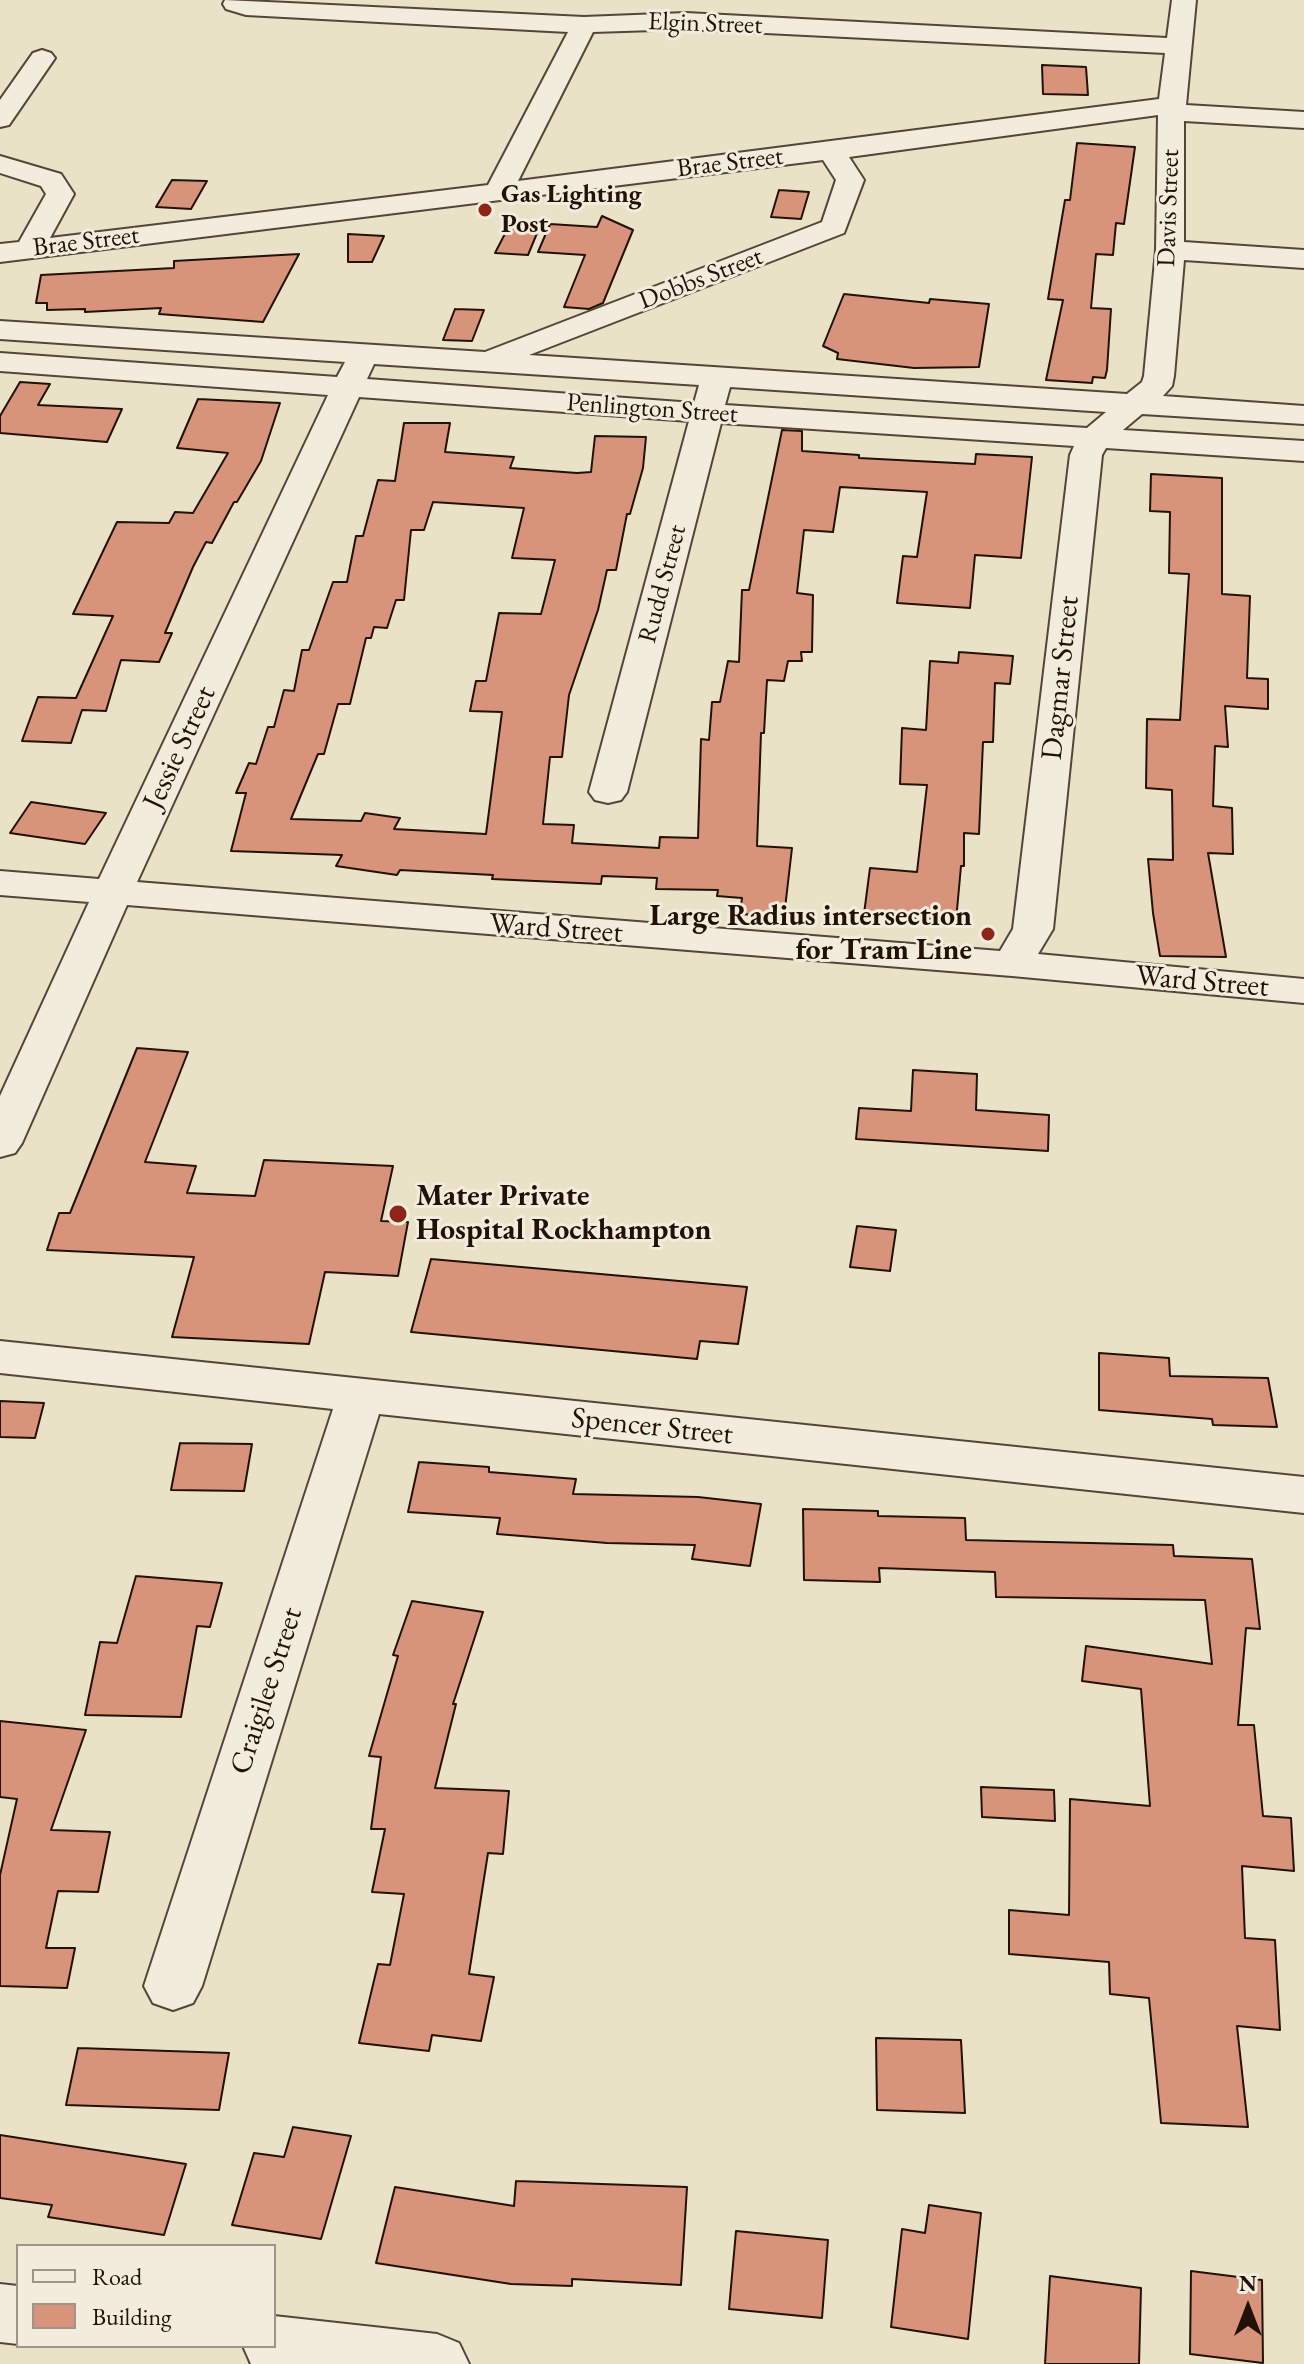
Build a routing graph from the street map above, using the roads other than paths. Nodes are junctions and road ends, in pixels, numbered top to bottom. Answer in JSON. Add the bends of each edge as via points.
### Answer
{"nodes":[{"id":1,"x":1184,"y":0,"type":"edge"},
{"id":2,"x":236,"y":2,"type":"edge"},
{"id":3,"x":584,"y":25,"type":"junction"},
{"id":4,"x":1177,"y":46,"type":"junction"},
{"id":5,"x":42,"y":58,"type":"dead end"},
{"id":6,"x":1172,"y":108,"type":"junction"},
{"id":7,"x":0,"y":119,"type":"edge"},
{"id":8,"x":1304,"y":120,"type":"edge"},
{"id":9,"x":831,"y":151,"type":"junction"},
{"id":10,"x":0,"y":164,"type":"edge"},
{"id":11,"x":499,"y":191,"type":"junction"},
{"id":12,"x":30,"y":249,"type":"junction"},
{"id":13,"x":1170,"y":250,"type":"junction"},
{"id":14,"x":0,"y":253,"type":"edge"},
{"id":15,"x":1304,"y":259,"type":"edge"},
{"id":16,"x":0,"y":330,"type":"edge"},
{"id":17,"x":364,"y":354,"type":"junction"},
{"id":18,"x":489,"y":361,"type":"junction"},
{"id":19,"x":0,"y":362,"type":"edge"},
{"id":20,"x":717,"y":376,"type":"junction"},
{"id":21,"x":348,"y":387,"type":"junction"},
{"id":22,"x":1132,"y":404,"type":"junction"},
{"id":23,"x":708,"y":413,"type":"junction"},
{"id":24,"x":1304,"y":415,"type":"edge"},
{"id":25,"x":1095,"y":437,"type":"junction"},
{"id":26,"x":1304,"y":451,"type":"edge"},
{"id":27,"x":608,"y":792,"type":"dead end"},
{"id":28,"x":0,"y":883,"type":"edge"},
{"id":29,"x":112,"y":894,"type":"junction"},
{"id":30,"x":1012,"y":964,"type":"junction"},
{"id":31,"x":1304,"y":991,"type":"edge"},
{"id":32,"x":0,"y":1143,"type":"edge"},
{"id":33,"x":0,"y":1357,"type":"edge"},
{"id":34,"x":361,"y":1396,"type":"junction"},
{"id":35,"x":1304,"y":1495,"type":"edge"},
{"id":36,"x":173,"y":1986,"type":"dead end"},
{"id":37,"x":276,"y":2345,"type":"edge"},
{"id":38,"x":437,"y":2364,"type":"edge"}],
"edges":[{"from":1,"to":4,"type":"street","name":"Davis Street"},
{"from":2,"to":3,"type":"street","name":"Elgin Street","via":[[246,8]]},
{"from":3,"to":4,"type":"street","name":"Elgin Street","via":[[686,21]]},
{"from":3,"to":11,"type":"street"},
{"from":4,"to":6,"type":"street","name":"Davis Street"},
{"from":5,"to":7,"type":"street"},
{"from":6,"to":8,"type":"street","name":"Brae Street"},
{"from":6,"to":9,"type":"street","name":"Brae Street"},
{"from":6,"to":13,"type":"street","name":"Davis Street"},
{"from":9,"to":11,"type":"street","name":"Brae Street"},
{"from":9,"to":18,"type":"street","name":"Dobbs Street","via":[[850,180],[834,227]]},
{"from":10,"to":12,"type":"street","via":[[51,180],[60,194]]},
{"from":11,"to":12,"type":"street","name":"Brae Street"},
{"from":12,"to":14,"type":"street","name":"Brae Street"},
{"from":13,"to":15,"type":"street"},
{"from":13,"to":22,"type":"street","name":"Davis Street","via":[[1156,386]]},
{"from":16,"to":17,"type":"street","name":"Penlington Street"},
{"from":17,"to":18,"type":"street","name":"Penlington Street"},
{"from":17,"to":21,"type":"street","name":"Jessie Street"},
{"from":18,"to":20,"type":"street","name":"Penlington Street"},
{"from":19,"to":21,"type":"street","name":"Penlington Street"},
{"from":20,"to":22,"type":"street","name":"Penlington Street"},
{"from":20,"to":23,"type":"street","name":"Rudd Street"},
{"from":21,"to":23,"type":"street","name":"Penlington Street"},
{"from":21,"to":29,"type":"street","name":"Jessie Street"},
{"from":22,"to":24,"type":"street","name":"Penlington Street"},
{"from":22,"to":25,"type":"street"},
{"from":23,"to":25,"type":"street","name":"Penlington Street"},
{"from":23,"to":27,"type":"street","name":"Rudd Street"},
{"from":25,"to":26,"type":"street","name":"Penlington Street"},
{"from":25,"to":30,"type":"street","name":"Dagmar Street","via":[[1086,455],[1033,929]]},
{"from":28,"to":29,"type":"street","name":"Ward Street"},
{"from":29,"to":30,"type":"street","name":"Ward Street"},
{"from":29,"to":32,"type":"street","name":"Jessie Street"},
{"from":30,"to":31,"type":"street","name":"Ward Street"},
{"from":33,"to":34,"type":"street","name":"Spencer Street"},
{"from":34,"to":35,"type":"street","name":"Spencer Street"},
{"from":34,"to":36,"type":"street","name":"Craigilee Street"},
{"from":37,"to":38,"type":"street"}]}
